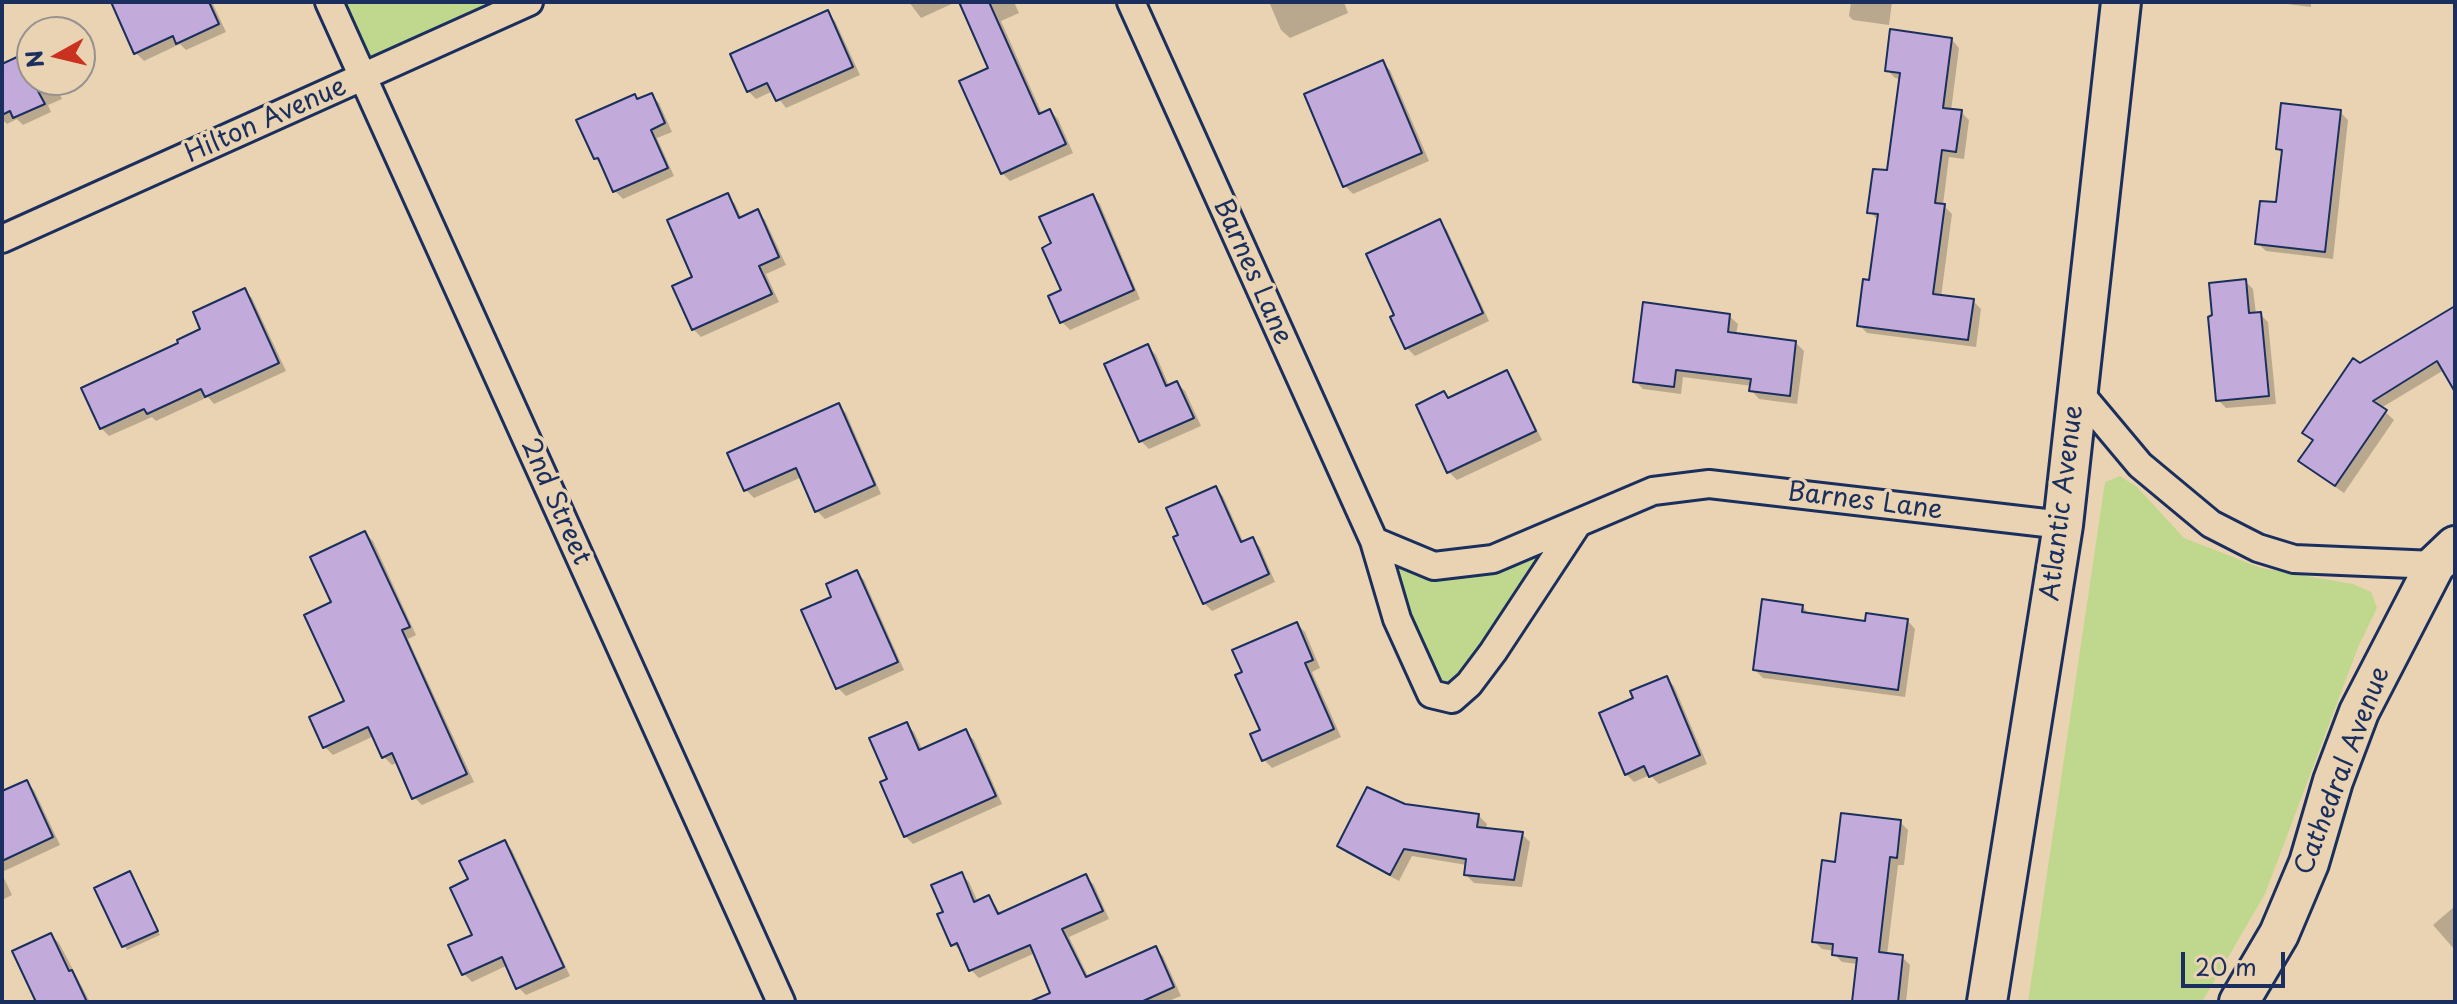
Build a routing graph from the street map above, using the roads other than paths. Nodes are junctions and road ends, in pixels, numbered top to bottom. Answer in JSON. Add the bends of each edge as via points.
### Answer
{"nodes":[{"id":1,"x":329,"y":2,"type":"edge"},
{"id":2,"x":529,"y":2,"type":"edge"},
{"id":3,"x":1131,"y":2,"type":"edge"},
{"id":4,"x":2121,"y":2,"type":"edge"},
{"id":5,"x":363,"y":77,"type":"junction"},
{"id":6,"x":2,"y":239,"type":"edge"},
{"id":7,"x":2078,"y":391,"type":"junction"},
{"id":8,"x":1578,"y":523,"type":"junction"},
{"id":9,"x":2063,"y":525,"type":"junction"},
{"id":10,"x":1374,"y":541,"type":"junction"},
{"id":11,"x":2445,"y":556,"type":"edge"},
{"id":12,"x":781,"y":1002,"type":"edge"},
{"id":13,"x":1987,"y":1002,"type":"edge"},
{"id":14,"x":2239,"y":1002,"type":"edge"}],
"edges":[{"from":1,"to":5,"type":"street","name":"2nd Street"},
{"from":2,"to":5,"type":"street","name":"Hilton Avenue"},
{"from":3,"to":10,"type":"street","name":"Barnes Lane"},
{"from":4,"to":7,"type":"street","name":"Atlantic Avenue"},
{"from":5,"to":6,"type":"street","name":"Hilton Avenue"},
{"from":5,"to":12,"type":"street","name":"2nd Street"},
{"from":7,"to":9,"type":"street","name":"Atlantic Avenue"},
{"from":7,"to":11,"type":"street","via":[[2140,465],[2211,524],[2258,548],[2294,559]]},
{"from":8,"to":9,"type":"street","name":"Barnes Lane","via":[[1653,491],[1709,484]]},
{"from":8,"to":10,"type":"street","name":"Barnes Lane","via":[[1493,559],[1434,566]]},
{"from":8,"to":10,"type":"street","name":"Barnes Lane","via":[[1493,652],[1452,699],[1431,694],[1397,619]]},
{"from":9,"to":13,"type":"street","name":"Atlantic Avenue"},
{"from":11,"to":14,"type":"street","name":"Cathedral Avenue","via":[[2359,712],[2309,863],[2279,934]]}]}
